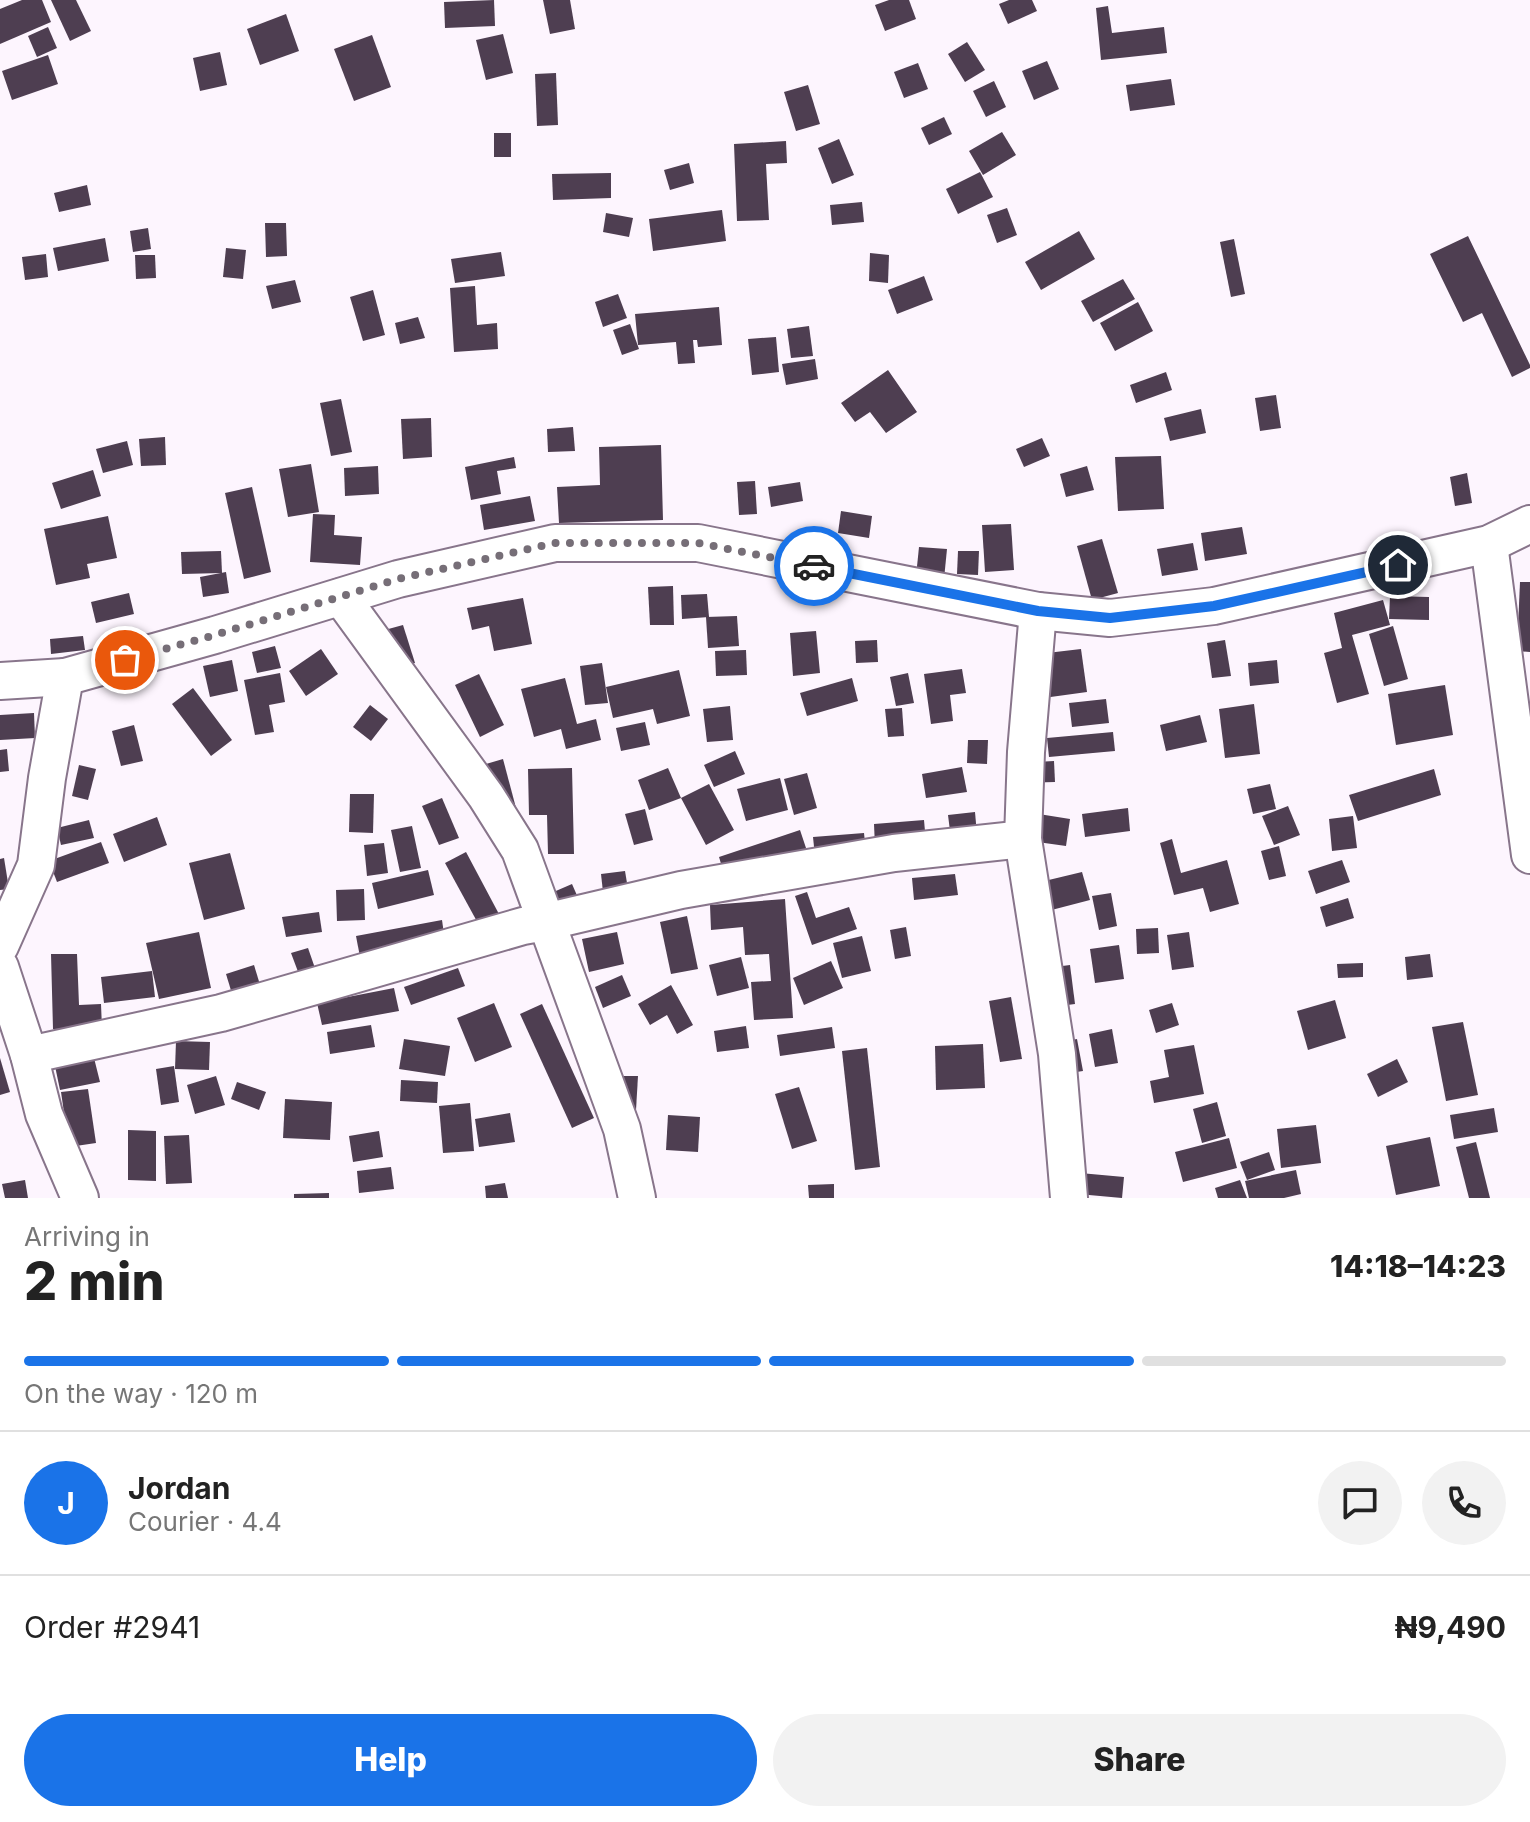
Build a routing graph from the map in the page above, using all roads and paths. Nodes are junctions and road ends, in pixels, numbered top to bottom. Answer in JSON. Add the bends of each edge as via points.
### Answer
{"nodes":[{"id":1,"x":1530,"y":524,"type":"edge"},
{"id":2,"x":1489,"y":544,"type":"junction"},
{"id":3,"x":341,"y":597,"type":"junction"},
{"id":4,"x":1038,"y":611,"type":"junction"},
{"id":5,"x":65,"y":677,"type":"junction"},
{"id":6,"x":0,"y":681,"type":"edge"},
{"id":7,"x":1524,"y":758,"type":"edge"},
{"id":8,"x":1023,"y":839,"type":"junction"},
{"id":9,"x":1530,"y":855,"type":"edge"},
{"id":10,"x":545,"y":922,"type":"junction"},
{"id":11,"x":0,"y":946,"type":"edge"},
{"id":12,"x":0,"y":967,"type":"edge"},
{"id":13,"x":29,"y":1055,"type":"junction"},
{"id":14,"x":80,"y":1198,"type":"edge"},
{"id":15,"x":637,"y":1198,"type":"edge"},
{"id":16,"x":1069,"y":1198,"type":"edge"}],
"edges":[{"from":1,"to":2,"type":"street"},
{"from":2,"to":4,"type":"street","via":[[1214,606],[1110,618]]},
{"from":2,"to":7,"type":"street"},
{"from":3,"to":4,"type":"street","via":[[555,543],[698,543]]},
{"from":3,"to":5,"type":"street"},
{"from":3,"to":10,"type":"street","via":[[520,850]]},
{"from":4,"to":8,"type":"street"},
{"from":5,"to":6,"type":"street"},
{"from":5,"to":11,"type":"street","via":[[36,865]]},
{"from":7,"to":9,"type":"street"},
{"from":8,"to":10,"type":"street","via":[[894,853],[681,890]]},
{"from":8,"to":16,"type":"street","via":[[1057,1054]]},
{"from":10,"to":13,"type":"street","via":[[221,1013]]},
{"from":10,"to":15,"type":"street","via":[[622,1129]]},
{"from":12,"to":13,"type":"street"},
{"from":13,"to":14,"type":"street","via":[[44,1114]]}]}
